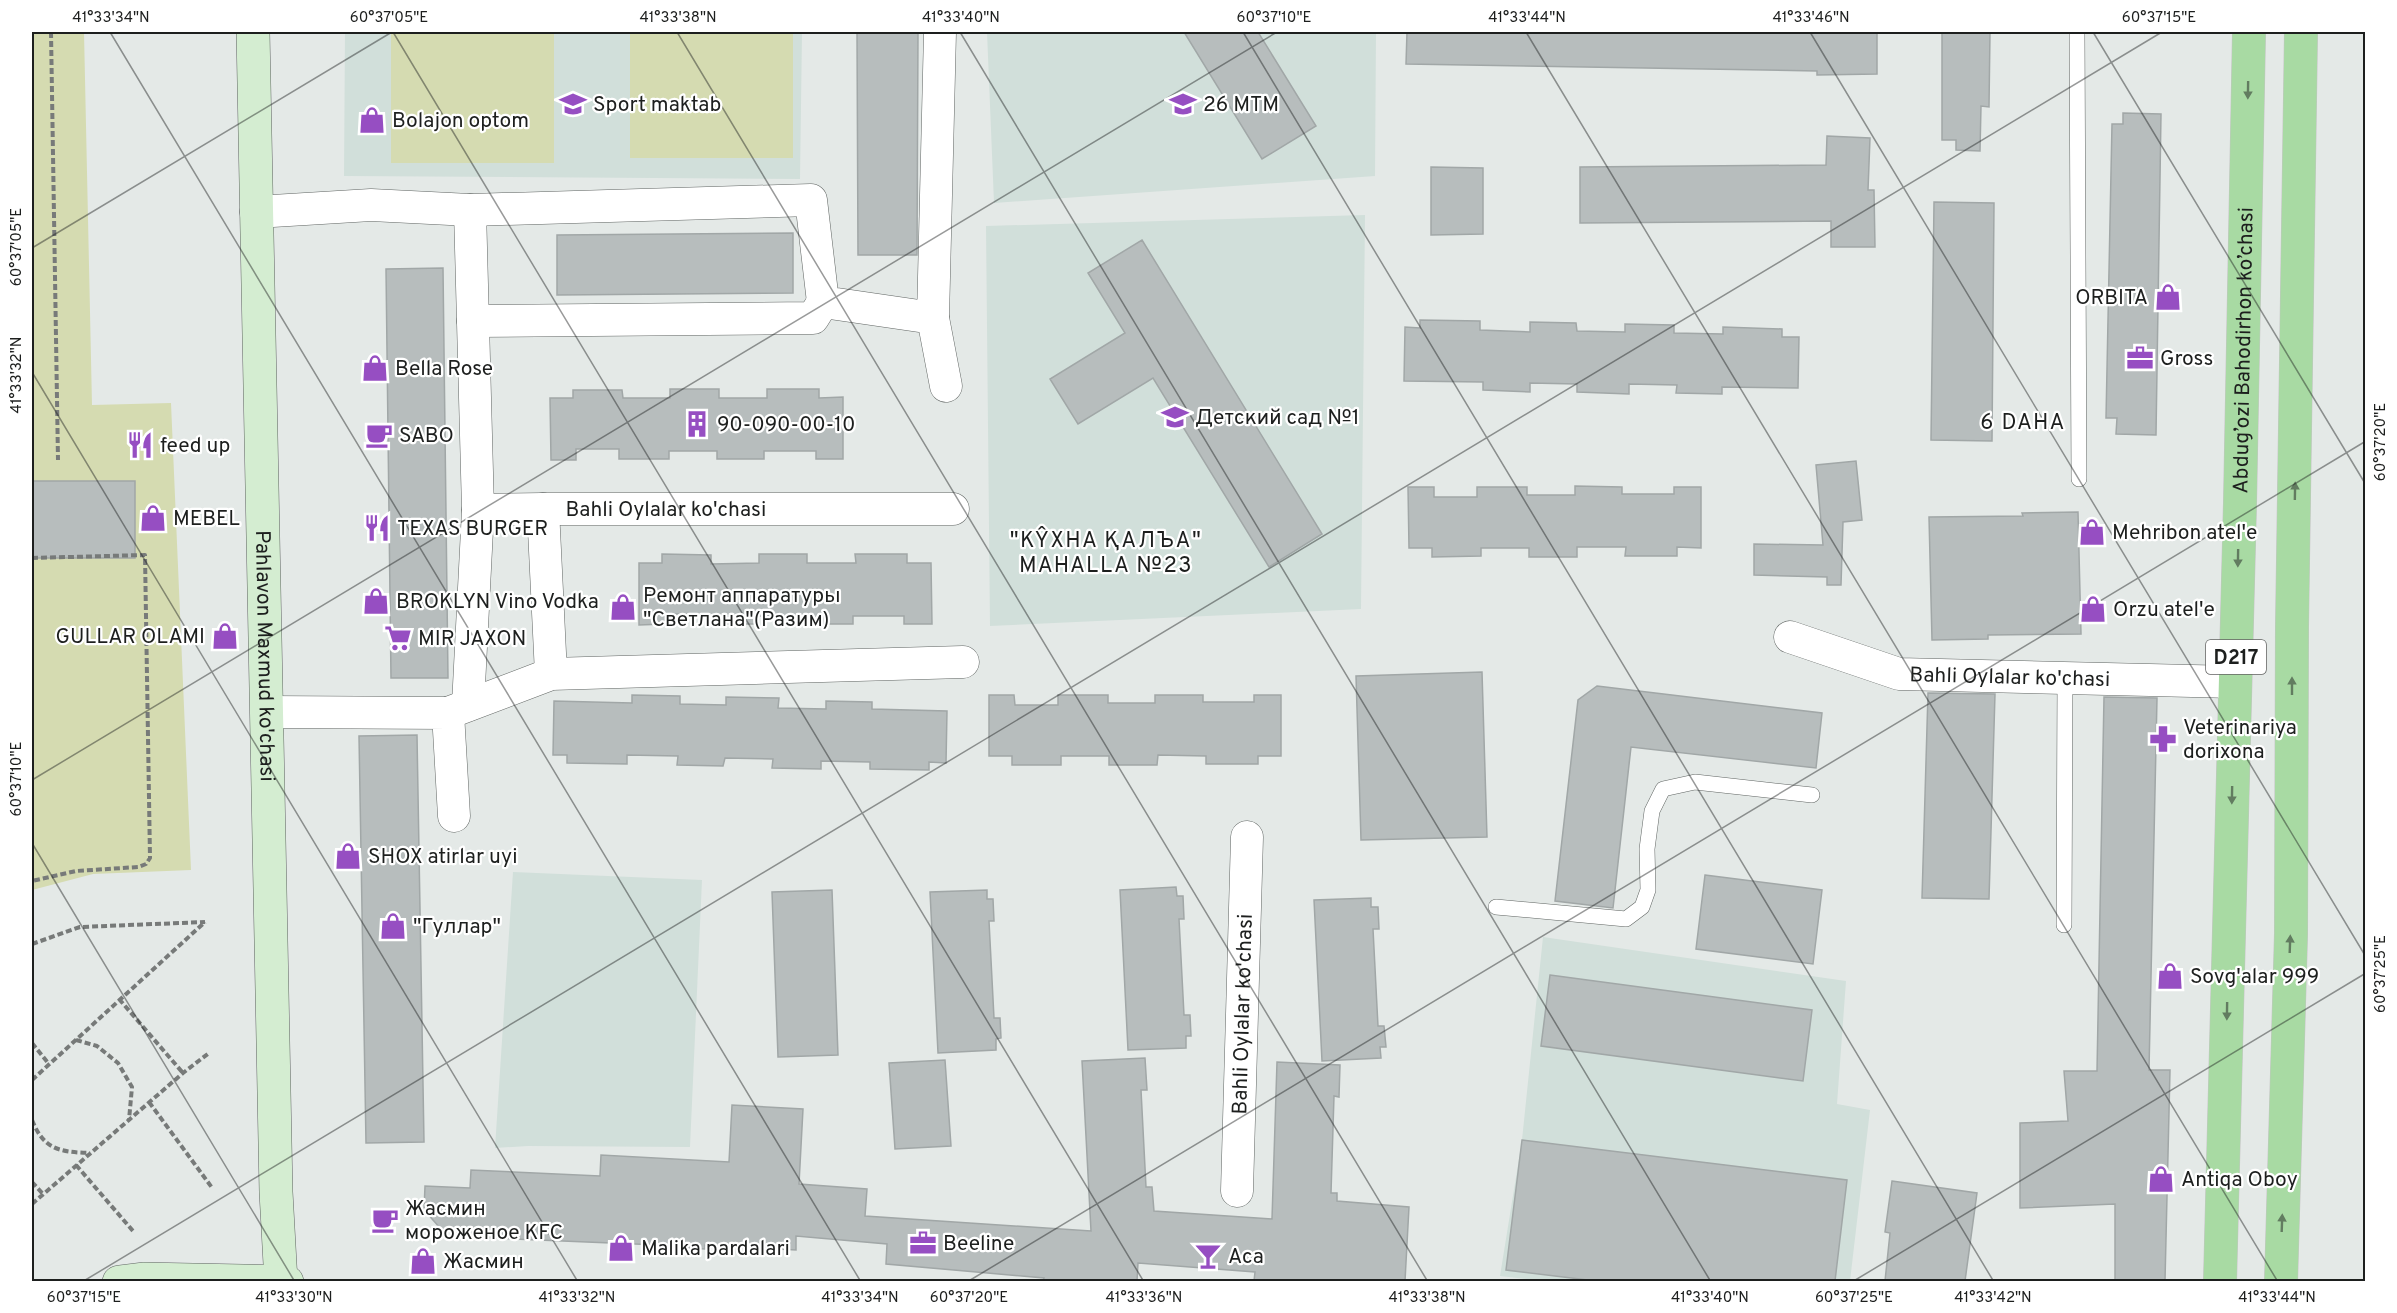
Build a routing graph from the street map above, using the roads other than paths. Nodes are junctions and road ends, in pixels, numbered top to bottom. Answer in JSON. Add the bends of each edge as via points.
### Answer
{"nodes":[{"id":1,"x":253,"y":32,"type":"edge"},
{"id":2,"x":940,"y":32,"type":"edge"},
{"id":3,"x":2077,"y":32,"type":"edge"},
{"id":4,"x":2249,"y":32,"type":"edge"},
{"id":5,"x":2301,"y":32,"type":"edge"},
{"id":6,"x":470,"y":210,"type":"junction"},
{"id":7,"x":256,"y":212,"type":"junction"},
{"id":8,"x":824,"y":302,"type":"junction"},
{"id":9,"x":933,"y":318,"type":"junction"},
{"id":10,"x":473,"y":321,"type":"junction"},
{"id":11,"x":946,"y":386,"type":"dead end"},
{"id":12,"x":2079,"y":479,"type":"dead end"},
{"id":13,"x":543,"y":509,"type":"junction"},
{"id":14,"x":953,"y":509,"type":"dead end"},
{"id":15,"x":478,"y":510,"type":"junction"},
{"id":16,"x":1790,"y":637,"type":"dead end"},
{"id":17,"x":963,"y":662,"type":"dead end"},
{"id":18,"x":551,"y":674,"type":"junction"},
{"id":19,"x":2064,"y":678,"type":"junction"},
{"id":20,"x":2235,"y":682,"type":"junction"},
{"id":21,"x":458,"y":709,"type":"junction"},
{"id":22,"x":267,"y":712,"type":"junction"},
{"id":23,"x":1812,"y":795,"type":"dead end"},
{"id":24,"x":454,"y":816,"type":"dead end"},
{"id":25,"x":1247,"y":837,"type":"dead end"},
{"id":26,"x":1496,"y":907,"type":"dead end"},
{"id":27,"x":2064,"y":925,"type":"dead end"},
{"id":28,"x":1237,"y":1191,"type":"dead end"},
{"id":29,"x":119,"y":1281,"type":"edge"},
{"id":30,"x":283,"y":1281,"type":"edge"},
{"id":31,"x":2220,"y":1281,"type":"edge"},
{"id":32,"x":2281,"y":1281,"type":"edge"}],
"edges":[{"from":1,"to":7,"type":"main road","name":"Pahlavon Maxmud ko'chasi"},
{"from":2,"to":9,"type":"street"},
{"from":3,"to":12,"type":"lane"},
{"from":4,"to":20,"type":"main road","name":"Abdug’ozi Bahodirhon ko’chasi","number":"D217","one_way":true},
{"from":32,"to":5,"type":"main road","number":"D217","one_way":true,"via":[[2291,934]]},
{"from":6,"to":7,"type":"street","via":[[371,205]]},
{"from":6,"to":8,"type":"street","via":[[811,200]]},
{"from":6,"to":10,"type":"street"},
{"from":7,"to":22,"type":"main road","name":"Pahlavon Maxmud ko'chasi"},
{"from":8,"to":9,"type":"street"},
{"from":8,"to":10,"type":"street","via":[[813,318]]},
{"from":9,"to":11,"type":"street"},
{"from":10,"to":15,"type":"street"},
{"from":13,"to":14,"type":"street","name":"Bahli Oylalar ko'chasi"},
{"from":13,"to":15,"type":"street"},
{"from":13,"to":18,"type":"street","name":"Bahli Oylalar ko'chasi"},
{"from":15,"to":21,"type":"street"},
{"from":16,"to":19,"type":"street","name":"Bahli Oylalar ko'chasi","via":[[1899,674]]},
{"from":17,"to":18,"type":"street"},
{"from":18,"to":21,"type":"street"},
{"from":19,"to":20,"type":"street","name":"Bahli Oylalar ko'chasi"},
{"from":19,"to":27,"type":"lane"},
{"from":20,"to":31,"type":"main road","name":"Abdug’ozi Bahodirhon ko’chasi","number":"D217","one_way":true},
{"from":21,"to":22,"type":"street"},
{"from":21,"to":24,"type":"street"},
{"from":22,"to":30,"type":"main road","name":"Pahlavon Maxmud ko'chasi","via":[[276,1192]]},
{"from":23,"to":26,"type":"lane","via":[[1695,782],[1664,789],[1652,811],[1647,849],[1648,890],[1642,907],[1626,919]]},
{"from":25,"to":28,"type":"street","name":"Bahli Oylalar ko'chasi"},
{"from":29,"to":30,"type":"main road"}]}
